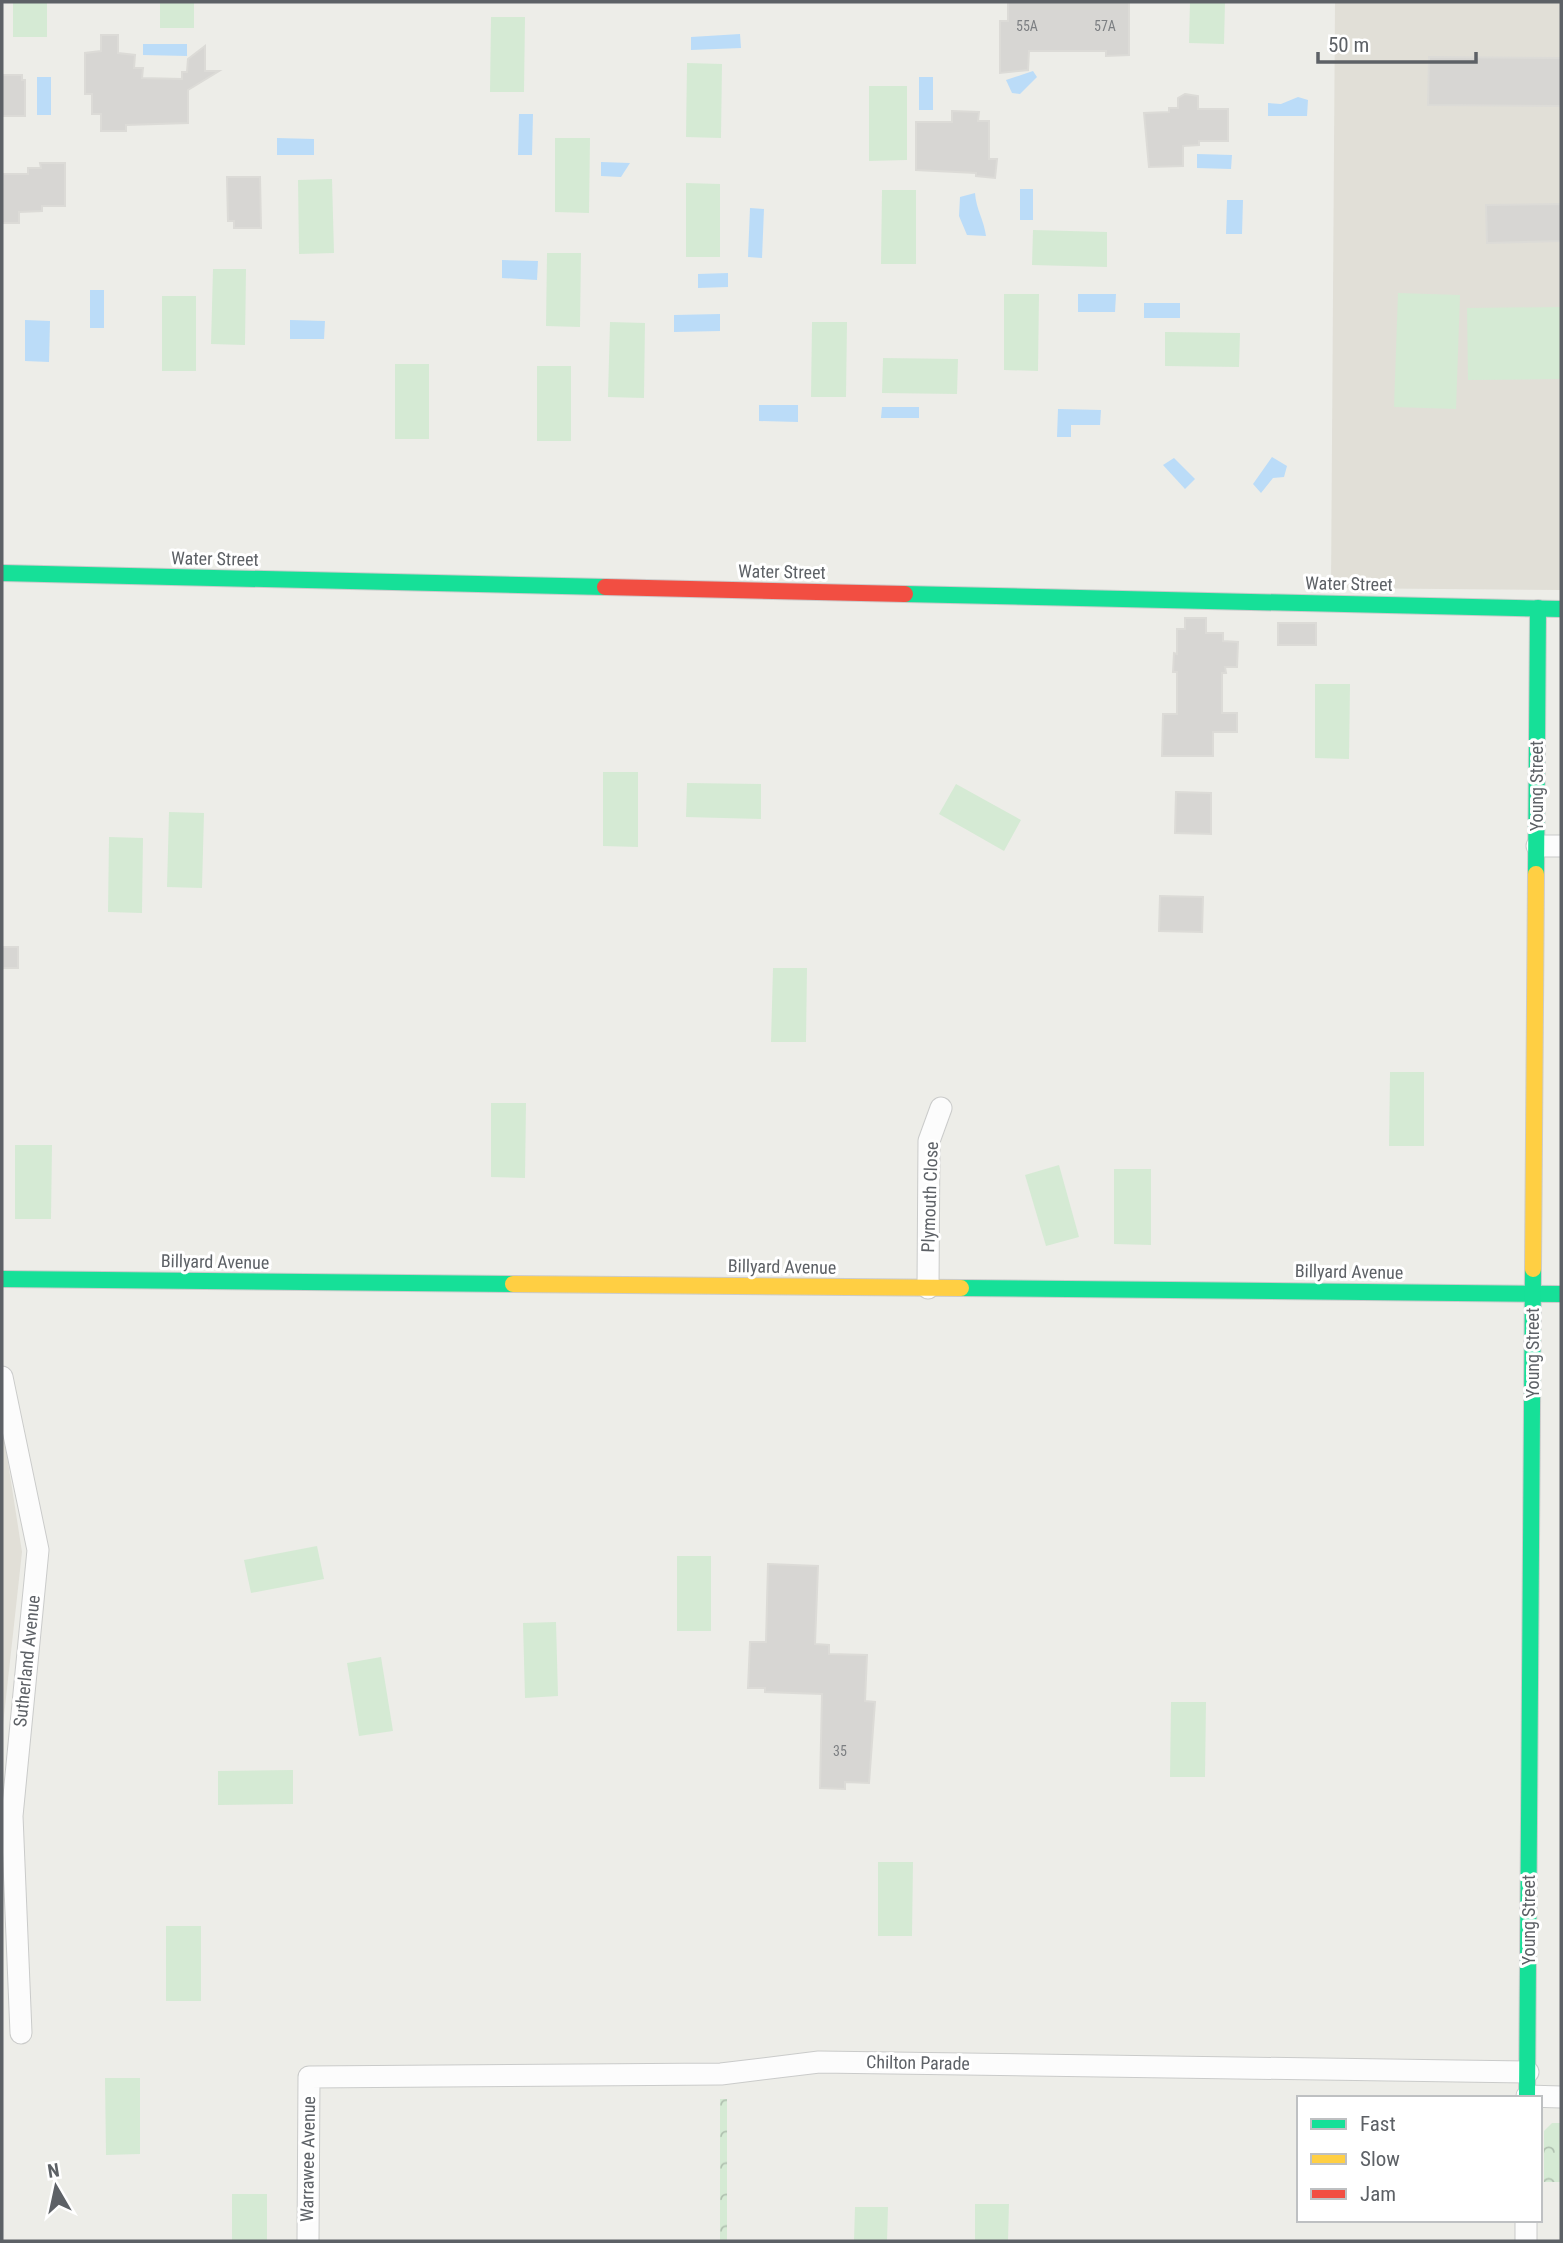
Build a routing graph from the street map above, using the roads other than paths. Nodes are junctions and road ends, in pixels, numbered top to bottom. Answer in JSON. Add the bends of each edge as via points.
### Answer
{"nodes":[{"id":1,"x":2,"y":573,"type":"edge"},
{"id":2,"x":1538,"y":608,"type":"junction"},
{"id":3,"x":1561,"y":608,"type":"edge"},
{"id":4,"x":1537,"y":846,"type":"junction"},
{"id":5,"x":1561,"y":846,"type":"edge"},
{"id":6,"x":941,"y":1108,"type":"dead end"},
{"id":7,"x":2,"y":1279,"type":"edge"},
{"id":8,"x":928,"y":1288,"type":"junction"},
{"id":9,"x":1533,"y":1293,"type":"junction"},
{"id":10,"x":1561,"y":1294,"type":"edge"},
{"id":11,"x":2,"y":1377,"type":"edge"},
{"id":12,"x":21,"y":2033,"type":"dead end"},
{"id":13,"x":1528,"y":2072,"type":"junction"},
{"id":14,"x":309,"y":2077,"type":"joint"},
{"id":15,"x":1527,"y":2096,"type":"edge"},
{"id":16,"x":1561,"y":2096,"type":"edge"},
{"id":17,"x":1542,"y":2097,"type":"edge"},
{"id":18,"x":1527,"y":2222,"type":"edge"},
{"id":19,"x":307,"y":2241,"type":"edge"},
{"id":20,"x":1526,"y":2241,"type":"edge"}],
"edges":[{"from":1,"to":2,"type":"street","name":"Water Street"},
{"from":2,"to":3,"type":"street","name":"Water Street"},
{"from":2,"to":4,"type":"street","name":"Young Street"},
{"from":4,"to":5,"type":"street"},
{"from":4,"to":9,"type":"street","name":"Young Street"},
{"from":6,"to":8,"type":"street","name":"Plymouth Close","via":[[929,1141]]},
{"from":7,"to":8,"type":"street","name":"Billyard Avenue"},
{"from":8,"to":9,"type":"street","name":"Billyard Avenue"},
{"from":9,"to":10,"type":"street","name":"Billyard Avenue"},
{"from":9,"to":13,"type":"street","name":"Young Street"},
{"from":11,"to":12,"type":"street","name":"Sutherland Avenue","via":[[38,1550],[12,1816]]},
{"from":13,"to":14,"type":"street","name":"Chilton Parade","via":[[819,2062],[721,2074]]},
{"from":13,"to":15,"type":"street","name":"Young Street"},
{"from":14,"to":19,"type":"street","name":"Warrawee Avenue"},
{"from":16,"to":17,"type":"street"},
{"from":18,"to":20,"type":"street"}]}
